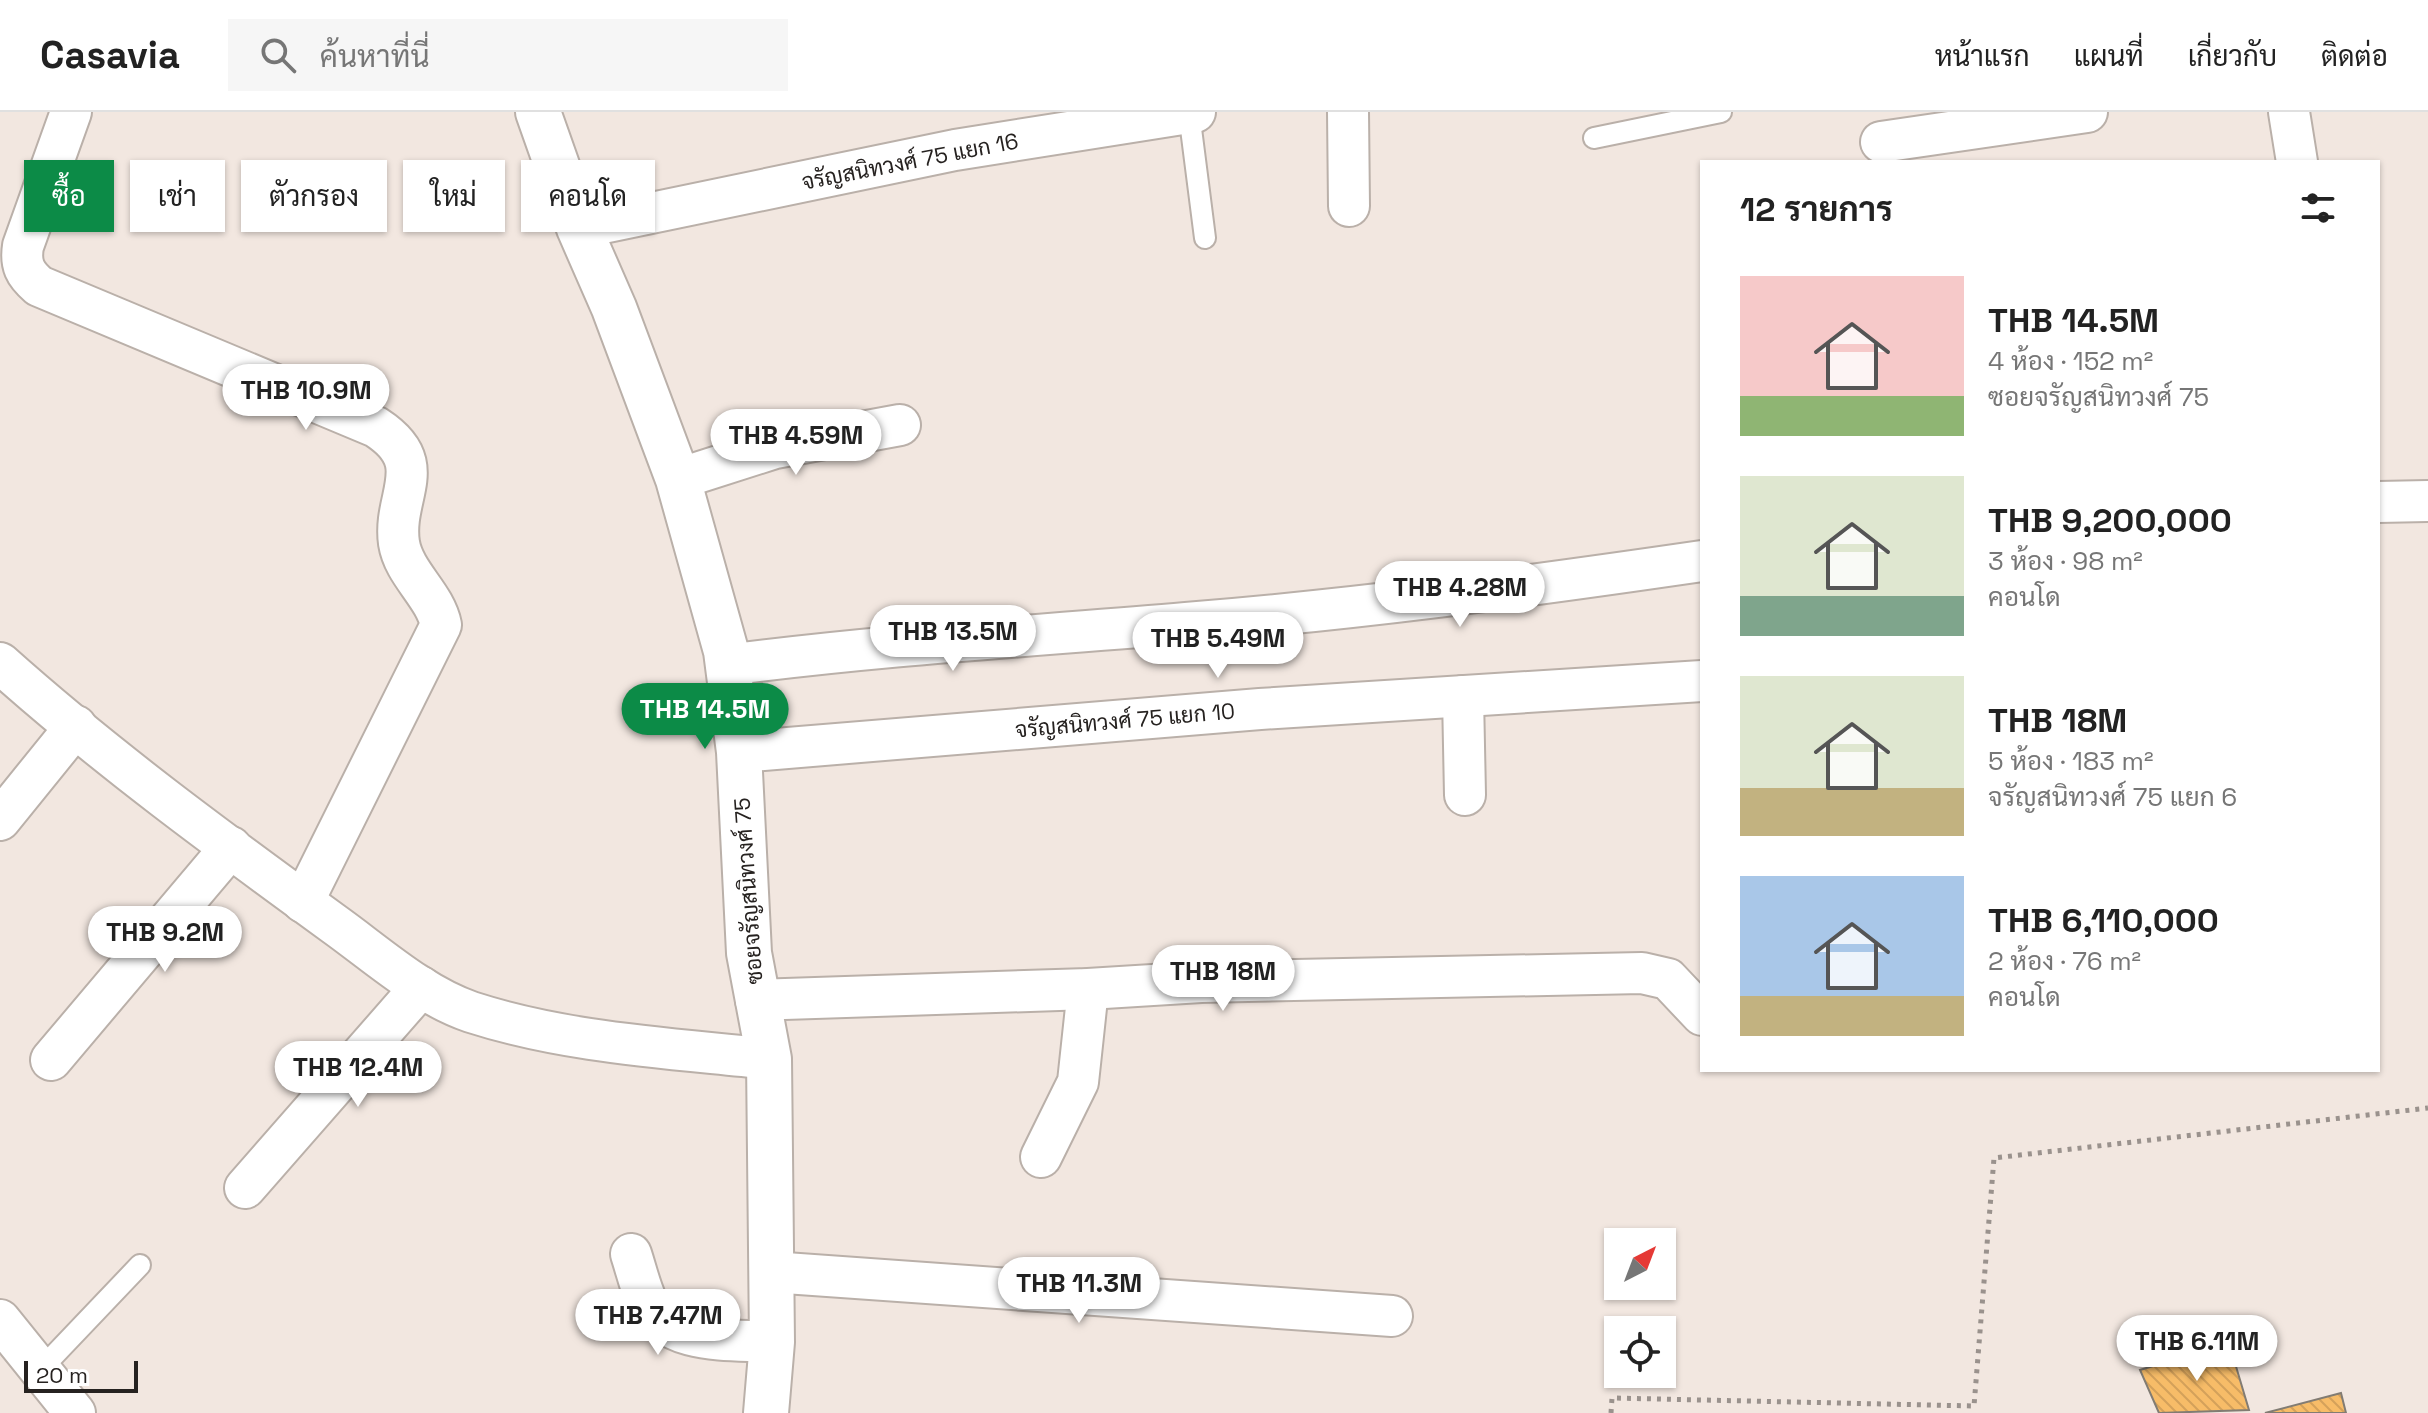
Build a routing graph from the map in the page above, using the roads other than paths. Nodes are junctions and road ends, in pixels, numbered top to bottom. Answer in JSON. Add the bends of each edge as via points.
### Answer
{"nodes":[{"id":1,"x":71,"y":112,"type":"edge"},
{"id":2,"x":538,"y":112,"type":"edge"},
{"id":3,"x":1195,"y":112,"type":"edge"},
{"id":4,"x":1348,"y":112,"type":"edge"},
{"id":5,"x":1721,"y":112,"type":"edge"},
{"id":6,"x":2087,"y":112,"type":"edge"},
{"id":7,"x":2289,"y":112,"type":"edge"},
{"id":8,"x":1189,"y":113,"type":"edge"},
{"id":9,"x":1966,"y":120,"type":"edge"},
{"id":10,"x":1594,"y":138,"type":"dead end"},
{"id":11,"x":1881,"y":142,"type":"dead end"},
{"id":12,"x":555,"y":160,"type":"edge"},
{"id":13,"x":2297,"y":160,"type":"edge"},
{"id":14,"x":1349,"y":206,"type":"dead end"},
{"id":15,"x":655,"y":212,"type":"edge"},
{"id":16,"x":581,"y":232,"type":"edge"},
{"id":17,"x":1205,"y":238,"type":"dead end"},
{"id":18,"x":900,"y":425,"type":"dead end"},
{"id":19,"x":678,"y":479,"type":"junction"},
{"id":20,"x":2428,"y":501,"type":"edge"},
{"id":21,"x":2380,"y":502,"type":"edge"},
{"id":22,"x":1700,"y":561,"type":"edge"},
{"id":23,"x":0,"y":663,"type":"edge"},
{"id":24,"x":728,"y":665,"type":"junction"},
{"id":25,"x":1700,"y":681,"type":"edge"},
{"id":26,"x":1463,"y":696,"type":"junction"},
{"id":27,"x":76,"y":726,"type":"junction"},
{"id":28,"x":739,"y":752,"type":"junction"},
{"id":29,"x":1465,"y":795,"type":"dead end"},
{"id":30,"x":0,"y":820,"type":"edge"},
{"id":31,"x":231,"y":847,"type":"junction"},
{"id":32,"x":303,"y":902,"type":"junction"},
{"id":33,"x":421,"y":987,"type":"junction"},
{"id":34,"x":1088,"y":989,"type":"junction"},
{"id":35,"x":756,"y":1000,"type":"junction"},
{"id":36,"x":1700,"y":1013,"type":"edge"},
{"id":37,"x":769,"y":1059,"type":"junction"},
{"id":38,"x":51,"y":1060,"type":"dead end"},
{"id":39,"x":1041,"y":1157,"type":"dead end"},
{"id":40,"x":245,"y":1188,"type":"dead end"},
{"id":41,"x":631,"y":1254,"type":"dead end"},
{"id":42,"x":140,"y":1265,"type":"dead end"},
{"id":43,"x":771,"y":1272,"type":"junction"},
{"id":44,"x":1392,"y":1316,"type":"dead end"},
{"id":45,"x":0,"y":1320,"type":"edge"},
{"id":46,"x":772,"y":1342,"type":"junction"},
{"id":47,"x":41,"y":1369,"type":"junction"},
{"id":48,"x":70,"y":1411,"type":"edge"},
{"id":49,"x":766,"y":1413,"type":"edge"}],
"edges":[{"from":1,"to":32,"type":"street","via":[[23,246],[26,275],[39,286],[376,427],[393,438],[406,457],[399,543],[441,625]]},
{"from":2,"to":12,"type":"street","name":"ซอยจรัญสนิทวงศ์ 75"},
{"from":3,"to":8,"type":"street","name":"จรัญสนิทวงศ์ 75 แยก 16"},
{"from":4,"to":14,"type":"street"},
{"from":5,"to":10,"type":"lane"},
{"from":6,"to":9,"type":"street"},
{"from":7,"to":13,"type":"street"},
{"from":8,"to":15,"type":"street","name":"จรัญสนิทวงศ์ 75 แยก 16","via":[[955,150]]},
{"from":8,"to":17,"type":"lane"},
{"from":9,"to":11,"type":"street"},
{"from":16,"to":19,"type":"street","name":"ซอยจรัญสนิทวงศ์ 75"},
{"from":18,"to":19,"type":"street","via":[[775,448]]},
{"from":19,"to":24,"type":"street","name":"ซอยจรัญสนิทวงศ์ 75","via":[[713,593]]},
{"from":20,"to":21,"type":"street"},
{"from":22,"to":24,"type":"street","via":[[1453,597],[852,648]]},
{"from":23,"to":27,"type":"street"},
{"from":24,"to":28,"type":"street","name":"ซอยจรัญสนิทวงศ์ 75"},
{"from":25,"to":26,"type":"street","name":"จรัญสนิทวงศ์ 75 แยก 10"},
{"from":26,"to":28,"type":"street","name":"จรัญสนิทวงศ์ 75 แยก 10"},
{"from":26,"to":29,"type":"street"},
{"from":27,"to":30,"type":"street"},
{"from":27,"to":31,"type":"street"},
{"from":28,"to":35,"type":"street","name":"ซอยจรัญสนิทวงศ์ 75"},
{"from":31,"to":32,"type":"street"},
{"from":31,"to":38,"type":"street"},
{"from":32,"to":33,"type":"street"},
{"from":33,"to":37,"type":"street","via":[[468,1011],[544,1031]]},
{"from":33,"to":40,"type":"street"},
{"from":34,"to":35,"type":"street"},
{"from":34,"to":36,"type":"street","via":[[1642,973],[1668,979]]},
{"from":34,"to":39,"type":"street","via":[[1078,1082]]},
{"from":35,"to":37,"type":"street","name":"ซอยจรัญสนิทวงศ์ 75"},
{"from":37,"to":43,"type":"street","name":"ซอยจรัญสนิทวงศ์ 75"},
{"from":41,"to":46,"type":"street","via":[[647,1303],[663,1324],[686,1335]]},
{"from":42,"to":47,"type":"lane"},
{"from":43,"to":44,"type":"street"},
{"from":43,"to":46,"type":"street","name":"ซอยจรัญสนิทวงศ์ 75"},
{"from":45,"to":47,"type":"street"},
{"from":46,"to":49,"type":"street","name":"ซอยจรัญสนิทวงศ์ 75"},
{"from":47,"to":48,"type":"street"}]}
